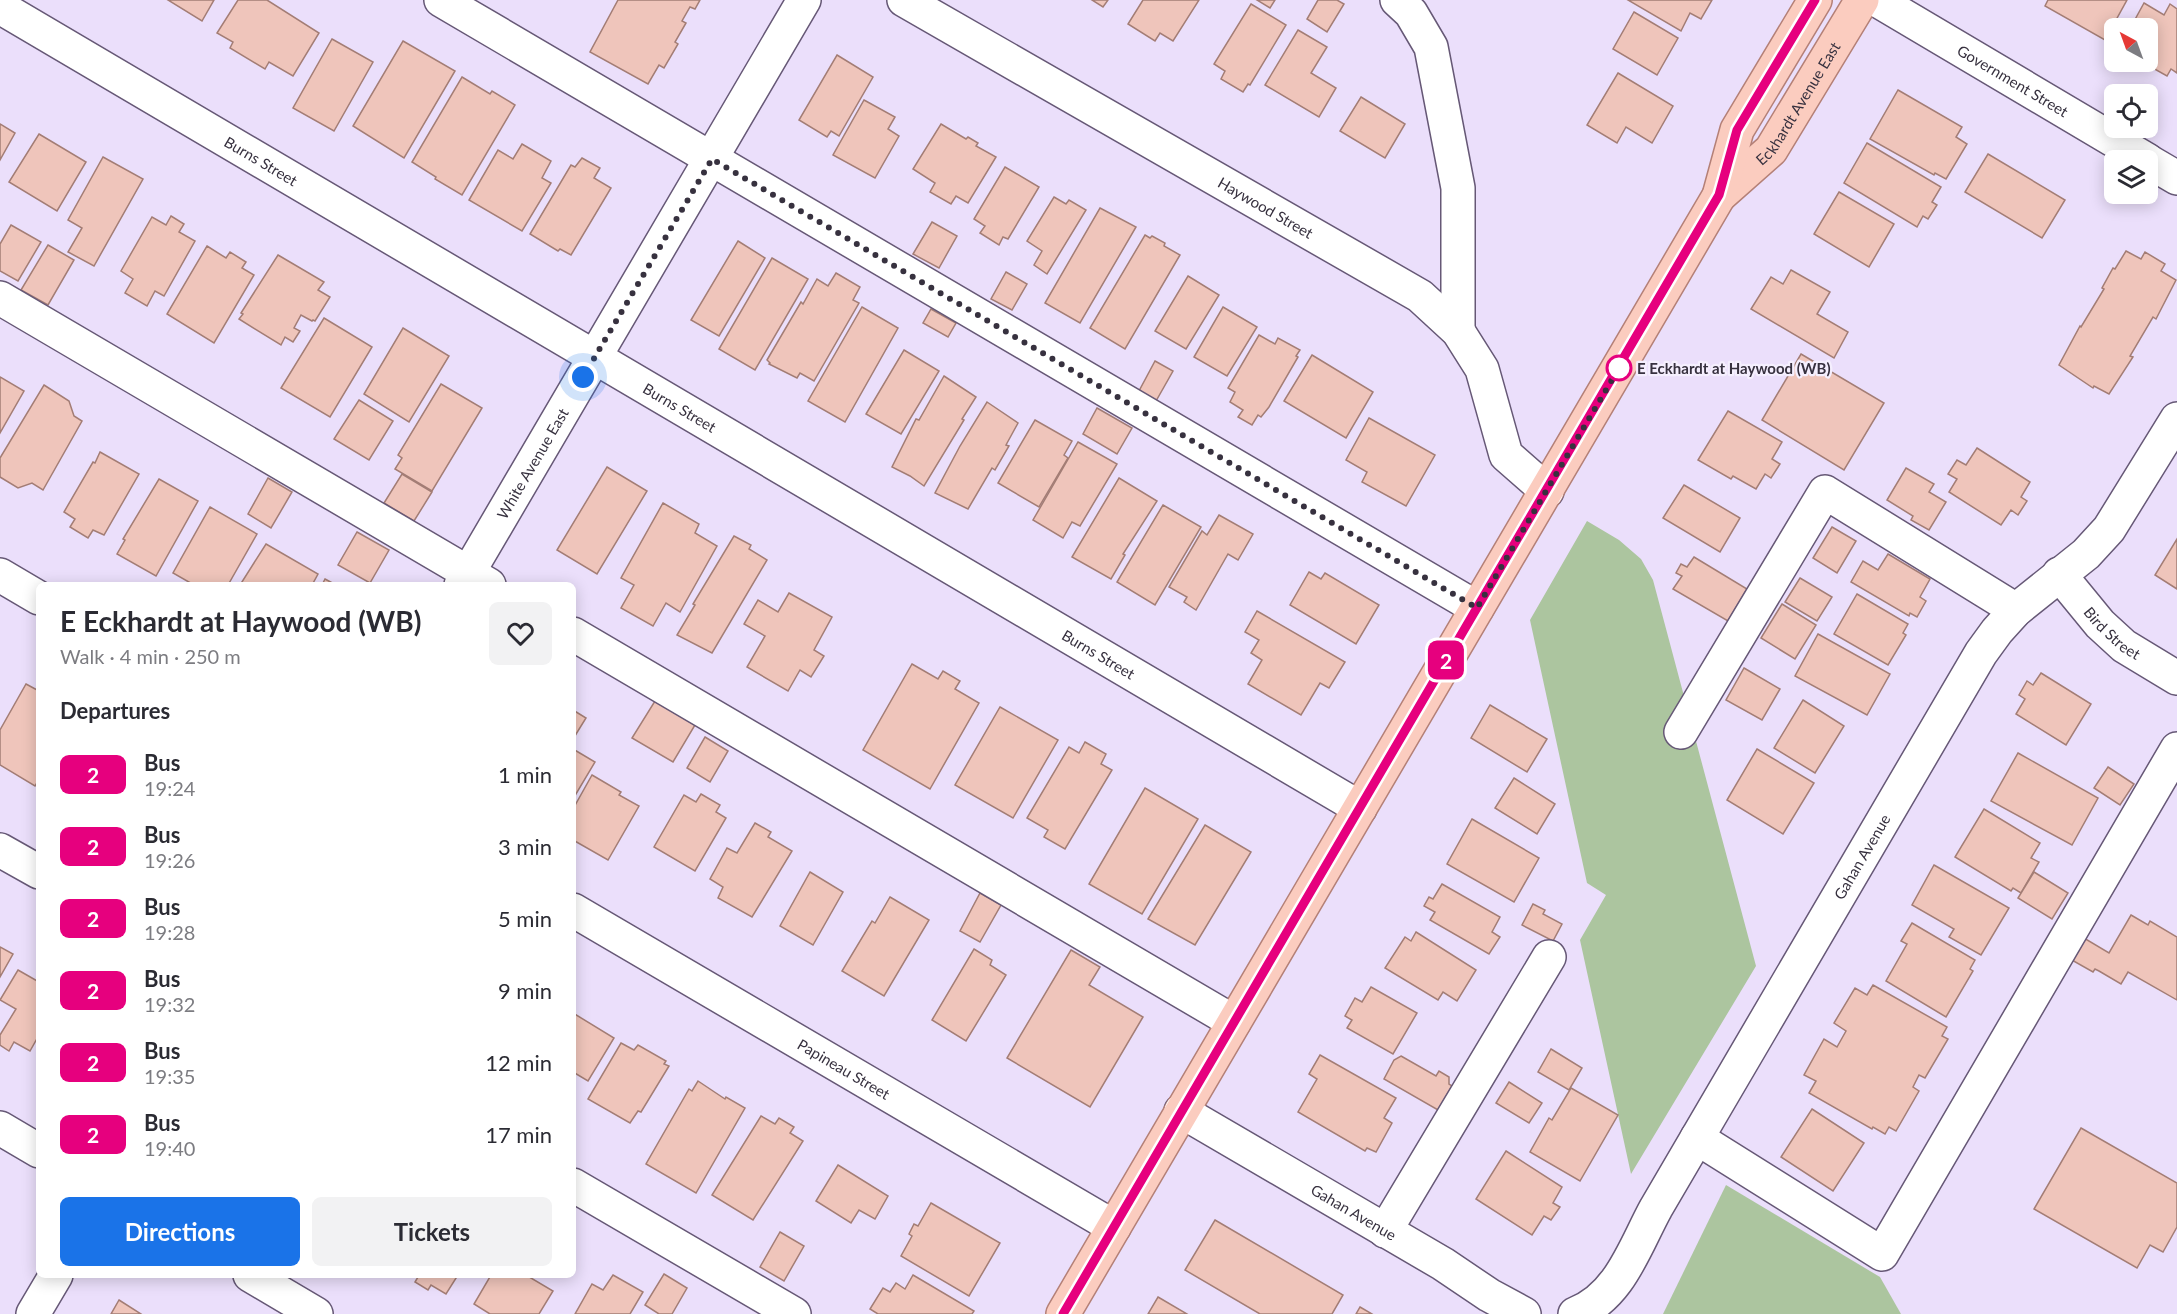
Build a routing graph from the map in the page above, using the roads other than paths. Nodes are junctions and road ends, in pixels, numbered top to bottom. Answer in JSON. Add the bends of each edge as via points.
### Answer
{"nodes":[{"id":1,"x":441,"y":0,"type":"edge"},
{"id":2,"x":804,"y":0,"type":"edge"},
{"id":3,"x":904,"y":0,"type":"edge"},
{"id":4,"x":1397,"y":0,"type":"edge"},
{"id":5,"x":1815,"y":0,"type":"edge"},
{"id":6,"x":1862,"y":0,"type":"edge"},
{"id":7,"x":1877,"y":0,"type":"edge"},
{"id":8,"x":0,"y":7,"type":"edge"},
{"id":9,"x":2129,"y":150,"type":"edge"},
{"id":10,"x":712,"y":159,"type":"junction"},
{"id":11,"x":2158,"y":167,"type":"edge"},
{"id":12,"x":2177,"y":178,"type":"edge"},
{"id":13,"x":1719,"y":195,"type":"junction"},
{"id":14,"x":0,"y":298,"type":"edge"},
{"id":15,"x":1458,"y":331,"type":"junction"},
{"id":16,"x":595,"y":358,"type":"junction"},
{"id":17,"x":2177,"y":419,"type":"edge"},
{"id":18,"x":1547,"y":491,"type":"junction"},
{"id":19,"x":2059,"y":574,"type":"junction"},
{"id":20,"x":0,"y":575,"type":"edge"},
{"id":21,"x":473,"y":581,"type":"edge"},
{"id":22,"x":36,"y":596,"type":"edge"},
{"id":23,"x":1477,"y":608,"type":"junction"},
{"id":24,"x":2016,"y":610,"type":"junction"},
{"id":25,"x":576,"y":636,"type":"edge"},
{"id":26,"x":2177,"y":678,"type":"edge"},
{"id":27,"x":1681,"y":732,"type":"dead end"},
{"id":28,"x":2177,"y":749,"type":"edge"},
{"id":29,"x":1360,"y":808,"type":"junction"},
{"id":30,"x":0,"y":850,"type":"edge"},
{"id":31,"x":36,"y":871,"type":"edge"},
{"id":32,"x":576,"y":912,"type":"edge"},
{"id":33,"x":1549,"y":957,"type":"dead end"},
{"id":34,"x":1234,"y":1022,"type":"junction"},
{"id":35,"x":1181,"y":1111,"type":"junction"},
{"id":36,"x":0,"y":1128,"type":"edge"},
{"id":37,"x":1697,"y":1138,"type":"junction"},
{"id":38,"x":36,"y":1149,"type":"edge"},
{"id":39,"x":576,"y":1187,"type":"edge"},
{"id":40,"x":1114,"y":1227,"type":"junction"},
{"id":41,"x":1385,"y":1231,"type":"junction"},
{"id":42,"x":54,"y":1278,"type":"edge"},
{"id":43,"x":255,"y":1278,"type":"edge"},
{"id":44,"x":33,"y":1314,"type":"edge"},
{"id":45,"x":316,"y":1314,"type":"edge"},
{"id":46,"x":794,"y":1314,"type":"edge"},
{"id":47,"x":1063,"y":1314,"type":"edge"},
{"id":48,"x":1524,"y":1314,"type":"edge"},
{"id":49,"x":1575,"y":1314,"type":"edge"}],
"edges":[{"from":1,"to":10,"type":"street"},
{"from":2,"to":10,"type":"street","name":"White Avenue East"},
{"from":3,"to":15,"type":"street","name":"Haywood Street","via":[[1420,296]]},
{"from":4,"to":15,"type":"street","via":[[1411,13],[1431,47],[1458,188]]},
{"from":5,"to":13,"type":"main road","name":"Eckhardt Avenue East","via":[[1737,130]]},
{"from":6,"to":13,"type":"main road","name":"Eckhardt Avenue East","via":[[1771,150]]},
{"from":7,"to":9,"type":"street","name":"Government Street"},
{"from":8,"to":16,"type":"street","name":"Burns Street"},
{"from":10,"to":16,"type":"street","name":"White Avenue East"},
{"from":10,"to":23,"type":"street"},
{"from":11,"to":12,"type":"street","name":"Government Street"},
{"from":13,"to":18,"type":"main road","name":"Eckhardt Avenue East"},
{"from":14,"to":21,"type":"street"},
{"from":15,"to":18,"type":"street","name":"Haywood Street","via":[[1482,369],[1506,455]]},
{"from":16,"to":21,"type":"street","name":"White Avenue East"},
{"from":16,"to":29,"type":"street","name":"Burns Street"},
{"from":17,"to":19,"type":"street","name":"Gahan Avenue","via":[[2109,529],[2086,554]]},
{"from":18,"to":23,"type":"main road","name":"Eckhardt Avenue East"},
{"from":19,"to":24,"type":"street","name":"Gahan Avenue"},
{"from":19,"to":26,"type":"street","name":"Bird Street","via":[[2093,617],[2124,646]]},
{"from":20,"to":22,"type":"street"},
{"from":23,"to":29,"type":"main road","name":"Eckhardt Avenue East"},
{"from":24,"to":27,"type":"street","via":[[1825,492]]},
{"from":24,"to":37,"type":"street","name":"Gahan Avenue","via":[[1981,653]]},
{"from":25,"to":34,"type":"street"},
{"from":28,"to":37,"type":"street","via":[[1882,1254]]},
{"from":29,"to":34,"type":"main road","name":"Eckhardt Avenue East"},
{"from":30,"to":31,"type":"street"},
{"from":32,"to":40,"type":"street","name":"Papineau Street"},
{"from":33,"to":41,"type":"street"},
{"from":34,"to":35,"type":"main road","name":"Eckhardt Avenue East"},
{"from":35,"to":40,"type":"main road","name":"Eckhardt Avenue East"},
{"from":35,"to":41,"type":"street","name":"Gahan Avenue"},
{"from":36,"to":38,"type":"street"},
{"from":37,"to":49,"type":"street","name":"Gahan Avenue","via":[[1612,1288]]},
{"from":39,"to":46,"type":"street"},
{"from":40,"to":47,"type":"main road","name":"Eckhardt Avenue East"},
{"from":41,"to":48,"type":"street","name":"Gahan Avenue"},
{"from":42,"to":44,"type":"street"},
{"from":43,"to":45,"type":"street"}]}
